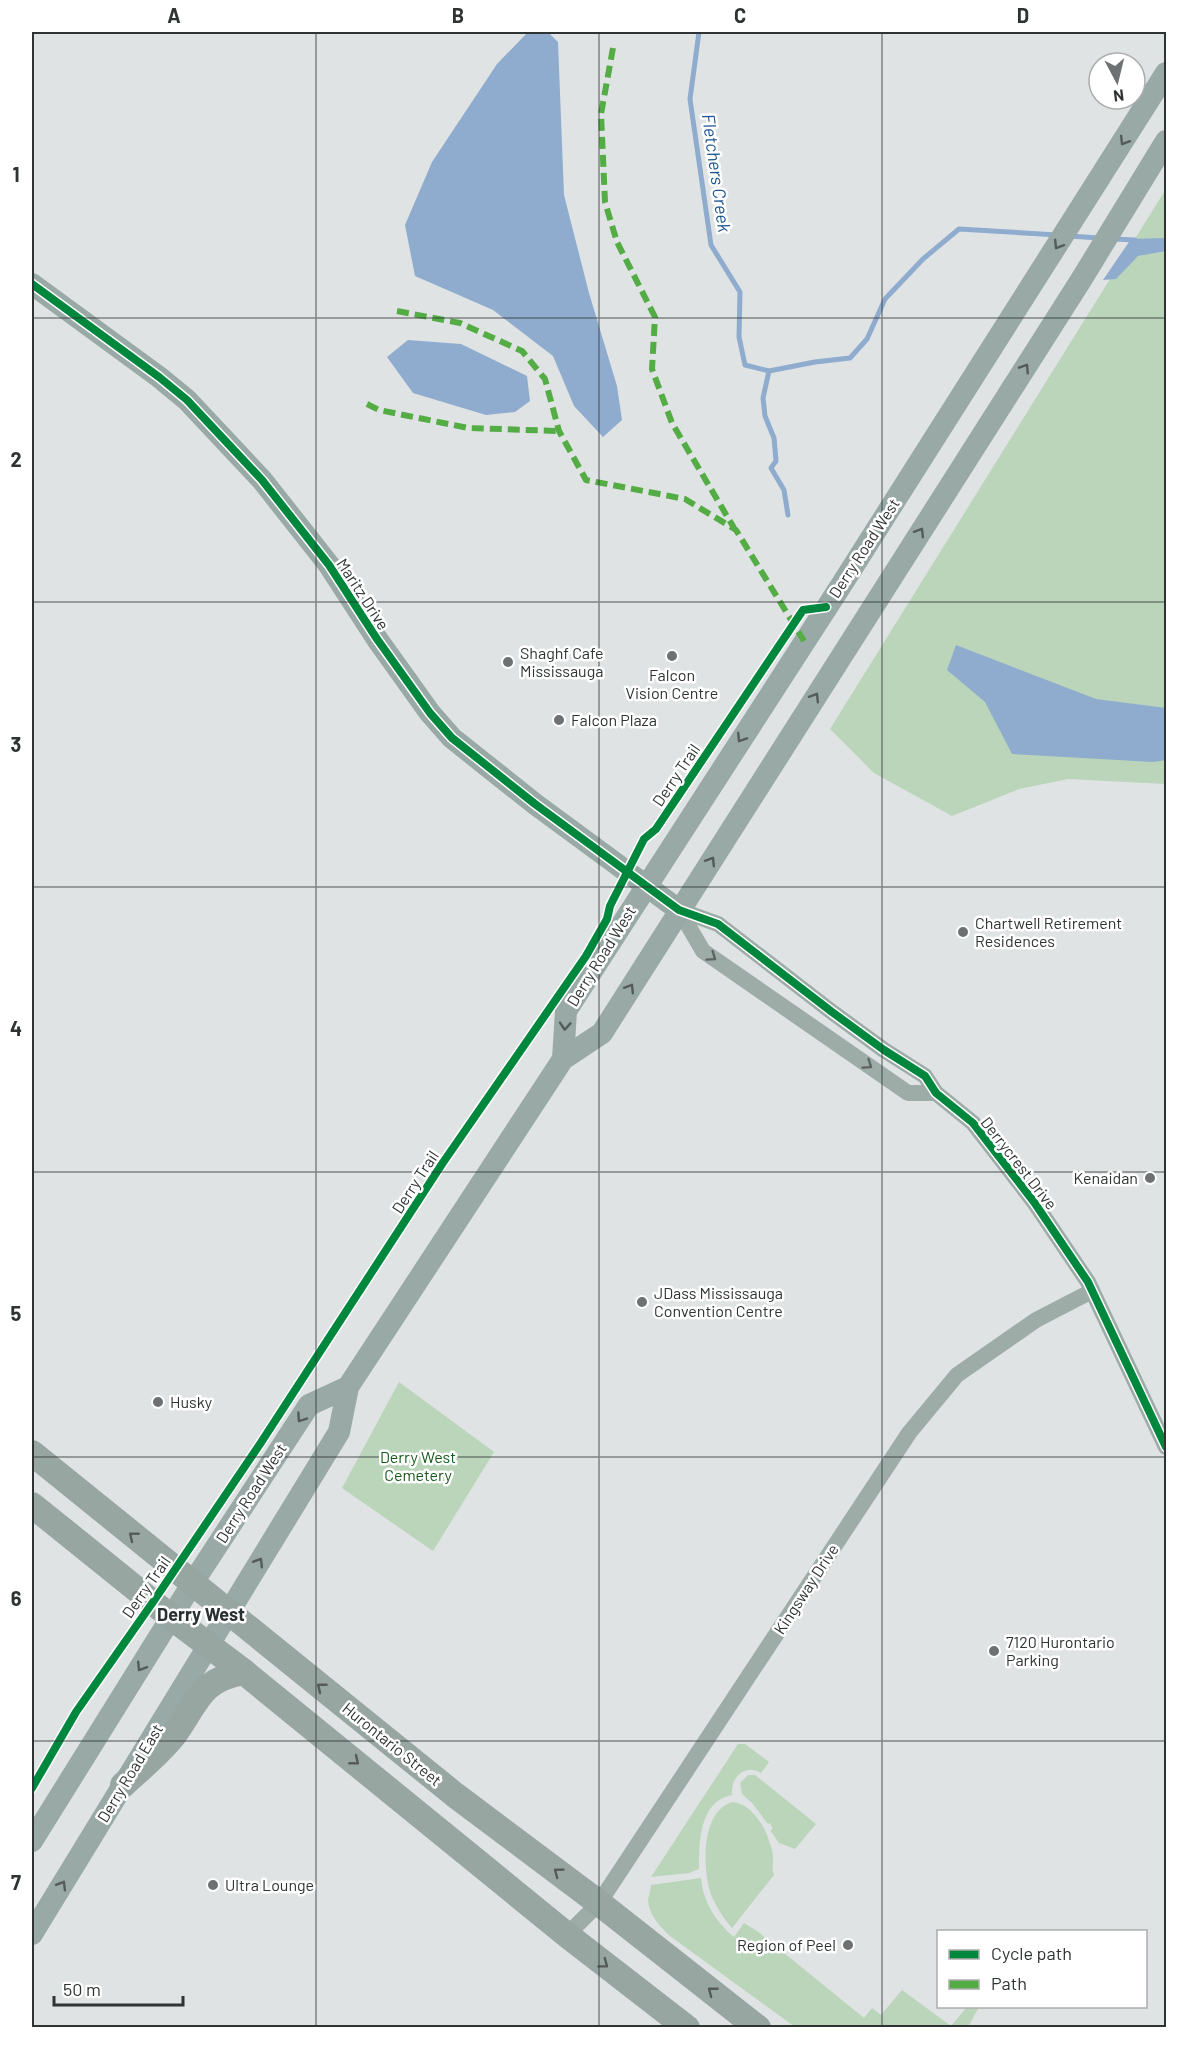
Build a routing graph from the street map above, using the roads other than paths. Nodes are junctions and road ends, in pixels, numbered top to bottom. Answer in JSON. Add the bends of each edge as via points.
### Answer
{"nodes":[{"id":1,"x":1167,"y":73,"type":"edge"},
{"id":2,"x":1167,"y":141,"type":"edge"},
{"id":3,"x":32,"y":284,"type":"edge"},
{"id":4,"x":947,"y":417,"type":"junction"},
{"id":5,"x":979,"y":440,"type":"junction"},
{"id":6,"x":645,"y":886,"type":"junction"},
{"id":7,"x":679,"y":910,"type":"junction"},
{"id":8,"x":563,"y":1059,"type":"junction"},
{"id":9,"x":936,"y":1093,"type":"junction"},
{"id":10,"x":1092,"y":1291,"type":"junction"},
{"id":11,"x":348,"y":1387,"type":"junction"},
{"id":12,"x":1167,"y":1447,"type":"edge"},
{"id":13,"x":32,"y":1453,"type":"edge"},
{"id":14,"x":32,"y":1505,"type":"edge"},
{"id":15,"x":192,"y":1584,"type":"junction"},
{"id":16,"x":227,"y":1612,"type":"junction"},
{"id":17,"x":171,"y":1617,"type":"junction"},
{"id":18,"x":208,"y":1644,"type":"junction"},
{"id":19,"x":244,"y":1672,"type":"junction"},
{"id":20,"x":123,"y":1785,"type":"junction"},
{"id":21,"x":32,"y":1841,"type":"edge"},
{"id":22,"x":599,"y":1903,"type":"junction"},
{"id":23,"x":32,"y":1935,"type":"edge"},
{"id":24,"x":567,"y":1935,"type":"junction"},
{"id":25,"x":687,"y":2028,"type":"edge"},
{"id":26,"x":758,"y":2028,"type":"edge"}],
"edges":[{"from":1,"to":4,"type":"main road","name":"Derry Road West","one_way":true},
{"from":5,"to":2,"type":"main road","name":"Derry Road West","one_way":true},
{"from":3,"to":6,"type":"main road","name":"Maritz Drive","via":[[187,400],[262,480],[329,565],[383,648],[452,738]]},
{"from":4,"to":5,"type":"main road"},
{"from":4,"to":6,"type":"main road","name":"Derry Road West","one_way":true},
{"from":7,"to":5,"type":"main road","name":"Derry Road West","one_way":true},
{"from":6,"to":7,"type":"main road","name":"Maritz Drive"},
{"from":6,"to":8,"type":"main road","name":"Derry Road West","one_way":true,"via":[[566,1011]]},
{"from":8,"to":7,"type":"main road","name":"Derry Road West","one_way":true,"via":[[602,1033]]},
{"from":7,"to":9,"type":"street","name":"Derrycrest Drive","via":[[718,924],[832,1012],[925,1076]]},
{"from":7,"to":9,"type":"street","one_way":true,"via":[[703,951],[908,1093]]},
{"from":8,"to":11,"type":"main road","name":"Derry Road West"},
{"from":9,"to":10,"type":"street","name":"Derrycrest Drive","via":[[973,1124],[1034,1202]]},
{"from":10,"to":12,"type":"street","name":"Derrycrest Drive"},
{"from":10,"to":22,"type":"street","name":"Kingsway Drive","via":[[1036,1320],[957,1376],[909,1433]]},
{"from":11,"to":15,"type":"main road","name":"Derry Road West","one_way":true,"via":[[309,1405]]},
{"from":16,"to":11,"type":"main road","name":"Derry Road West","one_way":true,"via":[[339,1432]]},
{"from":15,"to":13,"type":"main road","name":"Hurontario Street","one_way":true},
{"from":14,"to":17,"type":"main road"},
{"from":15,"to":16,"type":"main road","name":"Hurontario Street"},
{"from":15,"to":17,"type":"main road","name":"Derry Road West"},
{"from":16,"to":18,"type":"main road","name":"Derry Road East"},
{"from":22,"to":16,"type":"main road","name":"Hurontario Street","one_way":true,"via":[[455,1795]]},
{"from":17,"to":18,"type":"main road"},
{"from":17,"to":21,"type":"main road","one_way":true},
{"from":18,"to":19,"type":"main road"},
{"from":18,"to":20,"type":"main road","name":"Derry Road East"},
{"from":19,"to":20,"type":"main road","via":[[228,1675],[204,1689],[173,1736]]},
{"from":19,"to":24,"type":"main road","one_way":true},
{"from":23,"to":20,"type":"main road","name":"Derry Road East","one_way":true},
{"from":22,"to":24,"type":"street","name":"Kingsway Drive"},
{"from":26,"to":22,"type":"main road","name":"Hurontario Street","one_way":true},
{"from":24,"to":25,"type":"main road","one_way":true}]}
